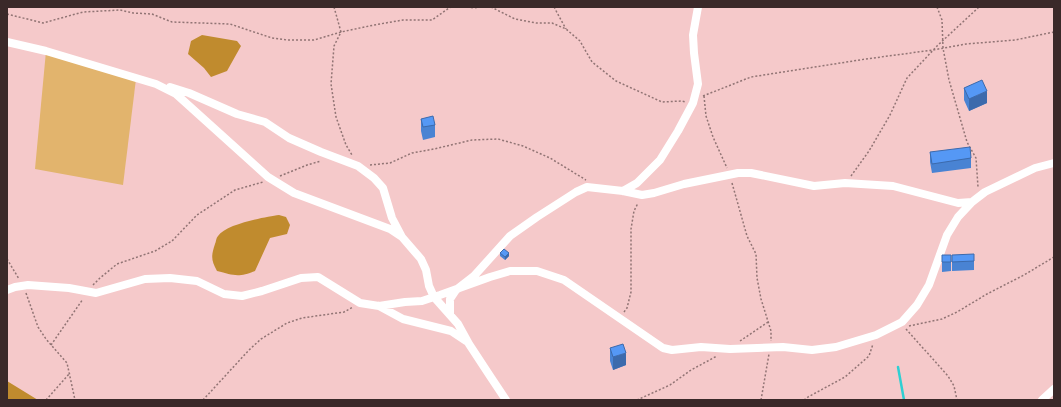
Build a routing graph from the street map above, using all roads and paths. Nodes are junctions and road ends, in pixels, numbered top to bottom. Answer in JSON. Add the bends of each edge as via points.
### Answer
{"nodes":[{"id":1,"x":334,"y":7,"type":"edge"},
{"id":2,"x":451,"y":7,"type":"edge"},
{"id":3,"x":467,"y":7,"type":"edge"},
{"id":4,"x":480,"y":7,"type":"edge"},
{"id":5,"x":491,"y":7,"type":"edge"},
{"id":6,"x":554,"y":7,"type":"edge"},
{"id":7,"x":698,"y":7,"type":"edge"},
{"id":8,"x":938,"y":7,"type":"edge"},
{"id":9,"x":979,"y":7,"type":"edge"},
{"id":10,"x":7,"y":14,"type":"edge"},
{"id":11,"x":566,"y":29,"type":"junction"},
{"id":12,"x":341,"y":32,"type":"junction"},
{"id":13,"x":1054,"y":32,"type":"edge"},
{"id":14,"x":943,"y":41,"type":"junction"},
{"id":15,"x":7,"y":42,"type":"edge"},
{"id":16,"x":943,"y":48,"type":"junction"},
{"id":17,"x":933,"y":50,"type":"junction"},
{"id":18,"x":156,"y":84,"type":"junction"},
{"id":19,"x":704,"y":95,"type":"junction"},
{"id":20,"x":693,"y":103,"type":"junction"},
{"id":21,"x":321,"y":161,"type":"dead end"},
{"id":22,"x":1054,"y":163,"type":"edge"},
{"id":23,"x":358,"y":166,"type":"junction"},
{"id":24,"x":730,"y":175,"type":"junction"},
{"id":25,"x":272,"y":180,"type":"junction"},
{"id":26,"x":846,"y":183,"type":"junction"},
{"id":27,"x":598,"y":188,"type":"junction"},
{"id":28,"x":623,"y":191,"type":"junction"},
{"id":29,"x":642,"y":195,"type":"junction"},
{"id":30,"x":975,"y":200,"type":"junction"},
{"id":31,"x":402,"y":237,"type":"junction"},
{"id":32,"x":1054,"y":257,"type":"edge"},
{"id":33,"x":7,"y":259,"type":"edge"},
{"id":34,"x":23,"y":286,"type":"junction"},
{"id":35,"x":7,"y":290,"type":"edge"},
{"id":36,"x":456,"y":290,"type":"junction"},
{"id":37,"x":87,"y":292,"type":"junction"},
{"id":38,"x":434,"y":297,"type":"junction"},
{"id":39,"x":360,"y":303,"type":"junction"},
{"id":40,"x":379,"y":306,"type":"junction"},
{"id":41,"x":450,"y":315,"type":"junction"},
{"id":42,"x":619,"y":319,"type":"junction"},
{"id":43,"x":768,"y":322,"type":"junction"},
{"id":44,"x":876,"y":335,"type":"junction"},
{"id":45,"x":469,"y":344,"type":"junction"},
{"id":46,"x":51,"y":345,"type":"junction"},
{"id":47,"x":770,"y":347,"type":"junction"},
{"id":48,"x":730,"y":349,"type":"junction"},
{"id":49,"x":717,"y":356,"type":"dead end"},
{"id":50,"x":70,"y":374,"type":"junction"},
{"id":51,"x":1054,"y":389,"type":"edge"},
{"id":52,"x":46,"y":400,"type":"edge"},
{"id":53,"x":75,"y":400,"type":"edge"},
{"id":54,"x":203,"y":400,"type":"edge"},
{"id":55,"x":506,"y":400,"type":"edge"},
{"id":56,"x":637,"y":400,"type":"edge"},
{"id":57,"x":762,"y":400,"type":"edge"},
{"id":58,"x":804,"y":400,"type":"edge"},
{"id":59,"x":957,"y":400,"type":"edge"},
{"id":60,"x":1042,"y":400,"type":"edge"}],
"edges":[{"from":1,"to":12,"type":"path"},
{"from":2,"to":12,"type":"path","via":[[432,20],[403,20]]},
{"from":3,"to":4,"type":"path"},
{"from":5,"to":11,"type":"path","via":[[515,19],[552,23]]},
{"from":6,"to":11,"type":"path"},
{"from":7,"to":20,"type":"street","via":[[693,35],[698,84]]},
{"from":8,"to":14,"type":"path","via":[[942,20]]},
{"from":9,"to":14,"type":"path"},
{"from":10,"to":12,"type":"path","via":[[43,23],[83,12],[120,10],[152,14],[172,22],[230,24],[272,38],[287,40],[314,40]]},
{"from":11,"to":20,"type":"path","via":[[580,41],[592,62],[616,81],[662,102]]},
{"from":12,"to":23,"type":"path","via":[[334,46],[331,84],[336,117],[346,145]]},
{"from":13,"to":16,"type":"path","via":[[1015,40]]},
{"from":14,"to":16,"type":"path"},
{"from":14,"to":17,"type":"path"},
{"from":15,"to":18,"type":"street"},
{"from":16,"to":17,"type":"path"},
{"from":16,"to":30,"type":"path","via":[[949,80],[967,142],[976,158]]},
{"from":17,"to":19,"type":"path","via":[[751,77]]},
{"from":17,"to":26,"type":"path","via":[[907,78],[890,115]]},
{"from":18,"to":23,"type":"street","via":[[189,92],[237,114],[265,122],[289,138]]},
{"from":18,"to":25,"type":"street","via":[[176,94]]},
{"from":19,"to":20,"type":"path"},
{"from":19,"to":24,"type":"path","via":[[706,116]]},
{"from":20,"to":28,"type":"street","via":[[660,160],[637,183]]},
{"from":21,"to":25,"type":"path"},
{"from":22,"to":30,"type":"street","via":[[1035,168],[985,192]]},
{"from":23,"to":27,"type":"path","via":[[390,163],[412,153],[472,140],[498,140],[523,146],[550,158]]},
{"from":23,"to":31,"type":"street","via":[[383,188],[392,218]]},
{"from":24,"to":26,"type":"street","via":[[751,174],[814,186]]},
{"from":24,"to":29,"type":"street"},
{"from":24,"to":43,"type":"path","via":[[747,236],[756,254],[758,285]]},
{"from":25,"to":31,"type":"street","via":[[294,193],[390,229]]},
{"from":25,"to":37,"type":"path","via":[[235,190],[197,215],[172,241],[155,251],[117,264]]},
{"from":26,"to":30,"type":"street","via":[[893,186],[958,203]]},
{"from":27,"to":28,"type":"street"},
{"from":27,"to":36,"type":"street","via":[[588,187],[576,192],[510,236],[474,276]]},
{"from":28,"to":29,"type":"street"},
{"from":29,"to":42,"type":"path","via":[[634,211],[631,229],[631,292],[627,308]]},
{"from":30,"to":44,"type":"street","via":[[958,217],[947,234],[929,285],[917,305],[902,322]]},
{"from":31,"to":38,"type":"street","via":[[422,259]]},
{"from":32,"to":59,"type":"path","via":[[942,320],[903,327],[948,376],[954,386]]},
{"from":33,"to":34,"type":"path"},
{"from":34,"to":35,"type":"street"},
{"from":34,"to":37,"type":"street","via":[[69,288]]},
{"from":34,"to":46,"type":"path","via":[[38,327]]},
{"from":36,"to":38,"type":"street"},
{"from":36,"to":41,"type":"street","via":[[450,299]]},
{"from":36,"to":42,"type":"street","via":[[510,271],[536,271],[564,280]]},
{"from":37,"to":39,"type":"street","via":[[96,293],[145,279],[170,278],[198,282],[224,294],[242,296],[301,278],[318,277]]},
{"from":37,"to":46,"type":"path"},
{"from":38,"to":40,"type":"street","via":[[422,301]]},
{"from":38,"to":41,"type":"street"},
{"from":39,"to":40,"type":"street"},
{"from":39,"to":54,"type":"path","via":[[344,312],[302,318],[280,327],[253,346]]},
{"from":40,"to":45,"type":"street","via":[[403,319],[451,331]]},
{"from":41,"to":45,"type":"street"},
{"from":42,"to":48,"type":"street","via":[[663,348]]},
{"from":43,"to":47,"type":"path","via":[[771,331]]},
{"from":43,"to":48,"type":"path"},
{"from":44,"to":47,"type":"street","via":[[836,347],[812,350]]},
{"from":44,"to":58,"type":"path","via":[[869,356],[845,376]]},
{"from":45,"to":55,"type":"street"},
{"from":46,"to":50,"type":"path","via":[[67,363]]},
{"from":47,"to":48,"type":"street"},
{"from":47,"to":57,"type":"path"},
{"from":49,"to":56,"type":"path","via":[[670,385]]},
{"from":50,"to":52,"type":"path"},
{"from":50,"to":53,"type":"path"},
{"from":51,"to":60,"type":"street"}]}
